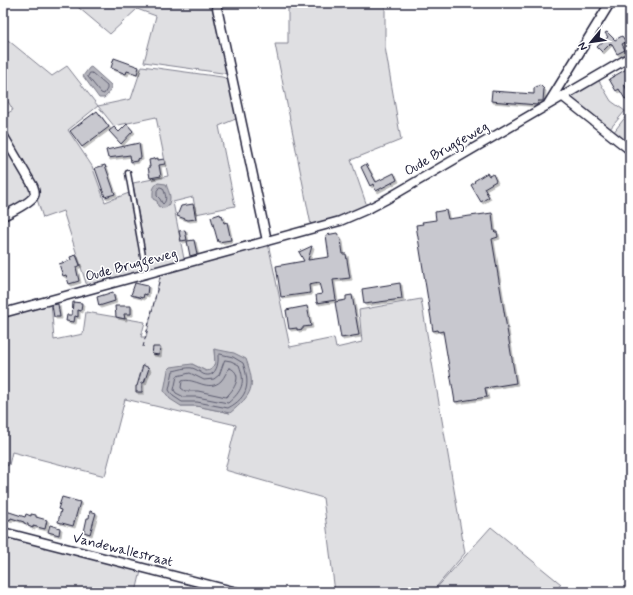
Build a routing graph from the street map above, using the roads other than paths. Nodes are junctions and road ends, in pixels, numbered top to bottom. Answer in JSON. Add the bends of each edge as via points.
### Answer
{"nodes":[{"id":1,"x":216,"y":3,"type":"edge"},
{"id":2,"x":610,"y":3,"type":"edge"},
{"id":3,"x":630,"y":57,"type":"edge"},
{"id":4,"x":562,"y":96,"type":"junction"},
{"id":5,"x":548,"y":105,"type":"junction"},
{"id":6,"x":3,"y":135,"type":"edge"},
{"id":7,"x":630,"y":150,"type":"edge"},
{"id":8,"x":128,"y":173,"type":"dead end"},
{"id":9,"x":3,"y":216,"type":"edge"},
{"id":10,"x":266,"y":241,"type":"junction"},
{"id":11,"x":146,"y":273,"type":"junction"},
{"id":12,"x":3,"y":313,"type":"edge"},
{"id":13,"x":3,"y":532,"type":"edge"},
{"id":14,"x":237,"y":592,"type":"edge"}],
"edges":[{"from":1,"to":10,"type":"street"},
{"from":2,"to":5,"type":"street"},
{"from":3,"to":4,"type":"street","name":"Oude Bruggeweg"},
{"from":4,"to":5,"type":"street","name":"Oude Bruggeweg"},
{"from":4,"to":7,"type":"street"},
{"from":5,"to":10,"type":"street","name":"Oude Bruggeweg","via":[[370,208],[340,221]]},
{"from":6,"to":9,"type":"street","via":[[35,192],[28,201]]},
{"from":8,"to":11,"type":"lane"},
{"from":10,"to":11,"type":"street","name":"Oude Bruggeweg"},
{"from":11,"to":12,"type":"street","name":"Oude Bruggeweg"},
{"from":13,"to":14,"type":"street","name":"Vandewallestraat"}]}
